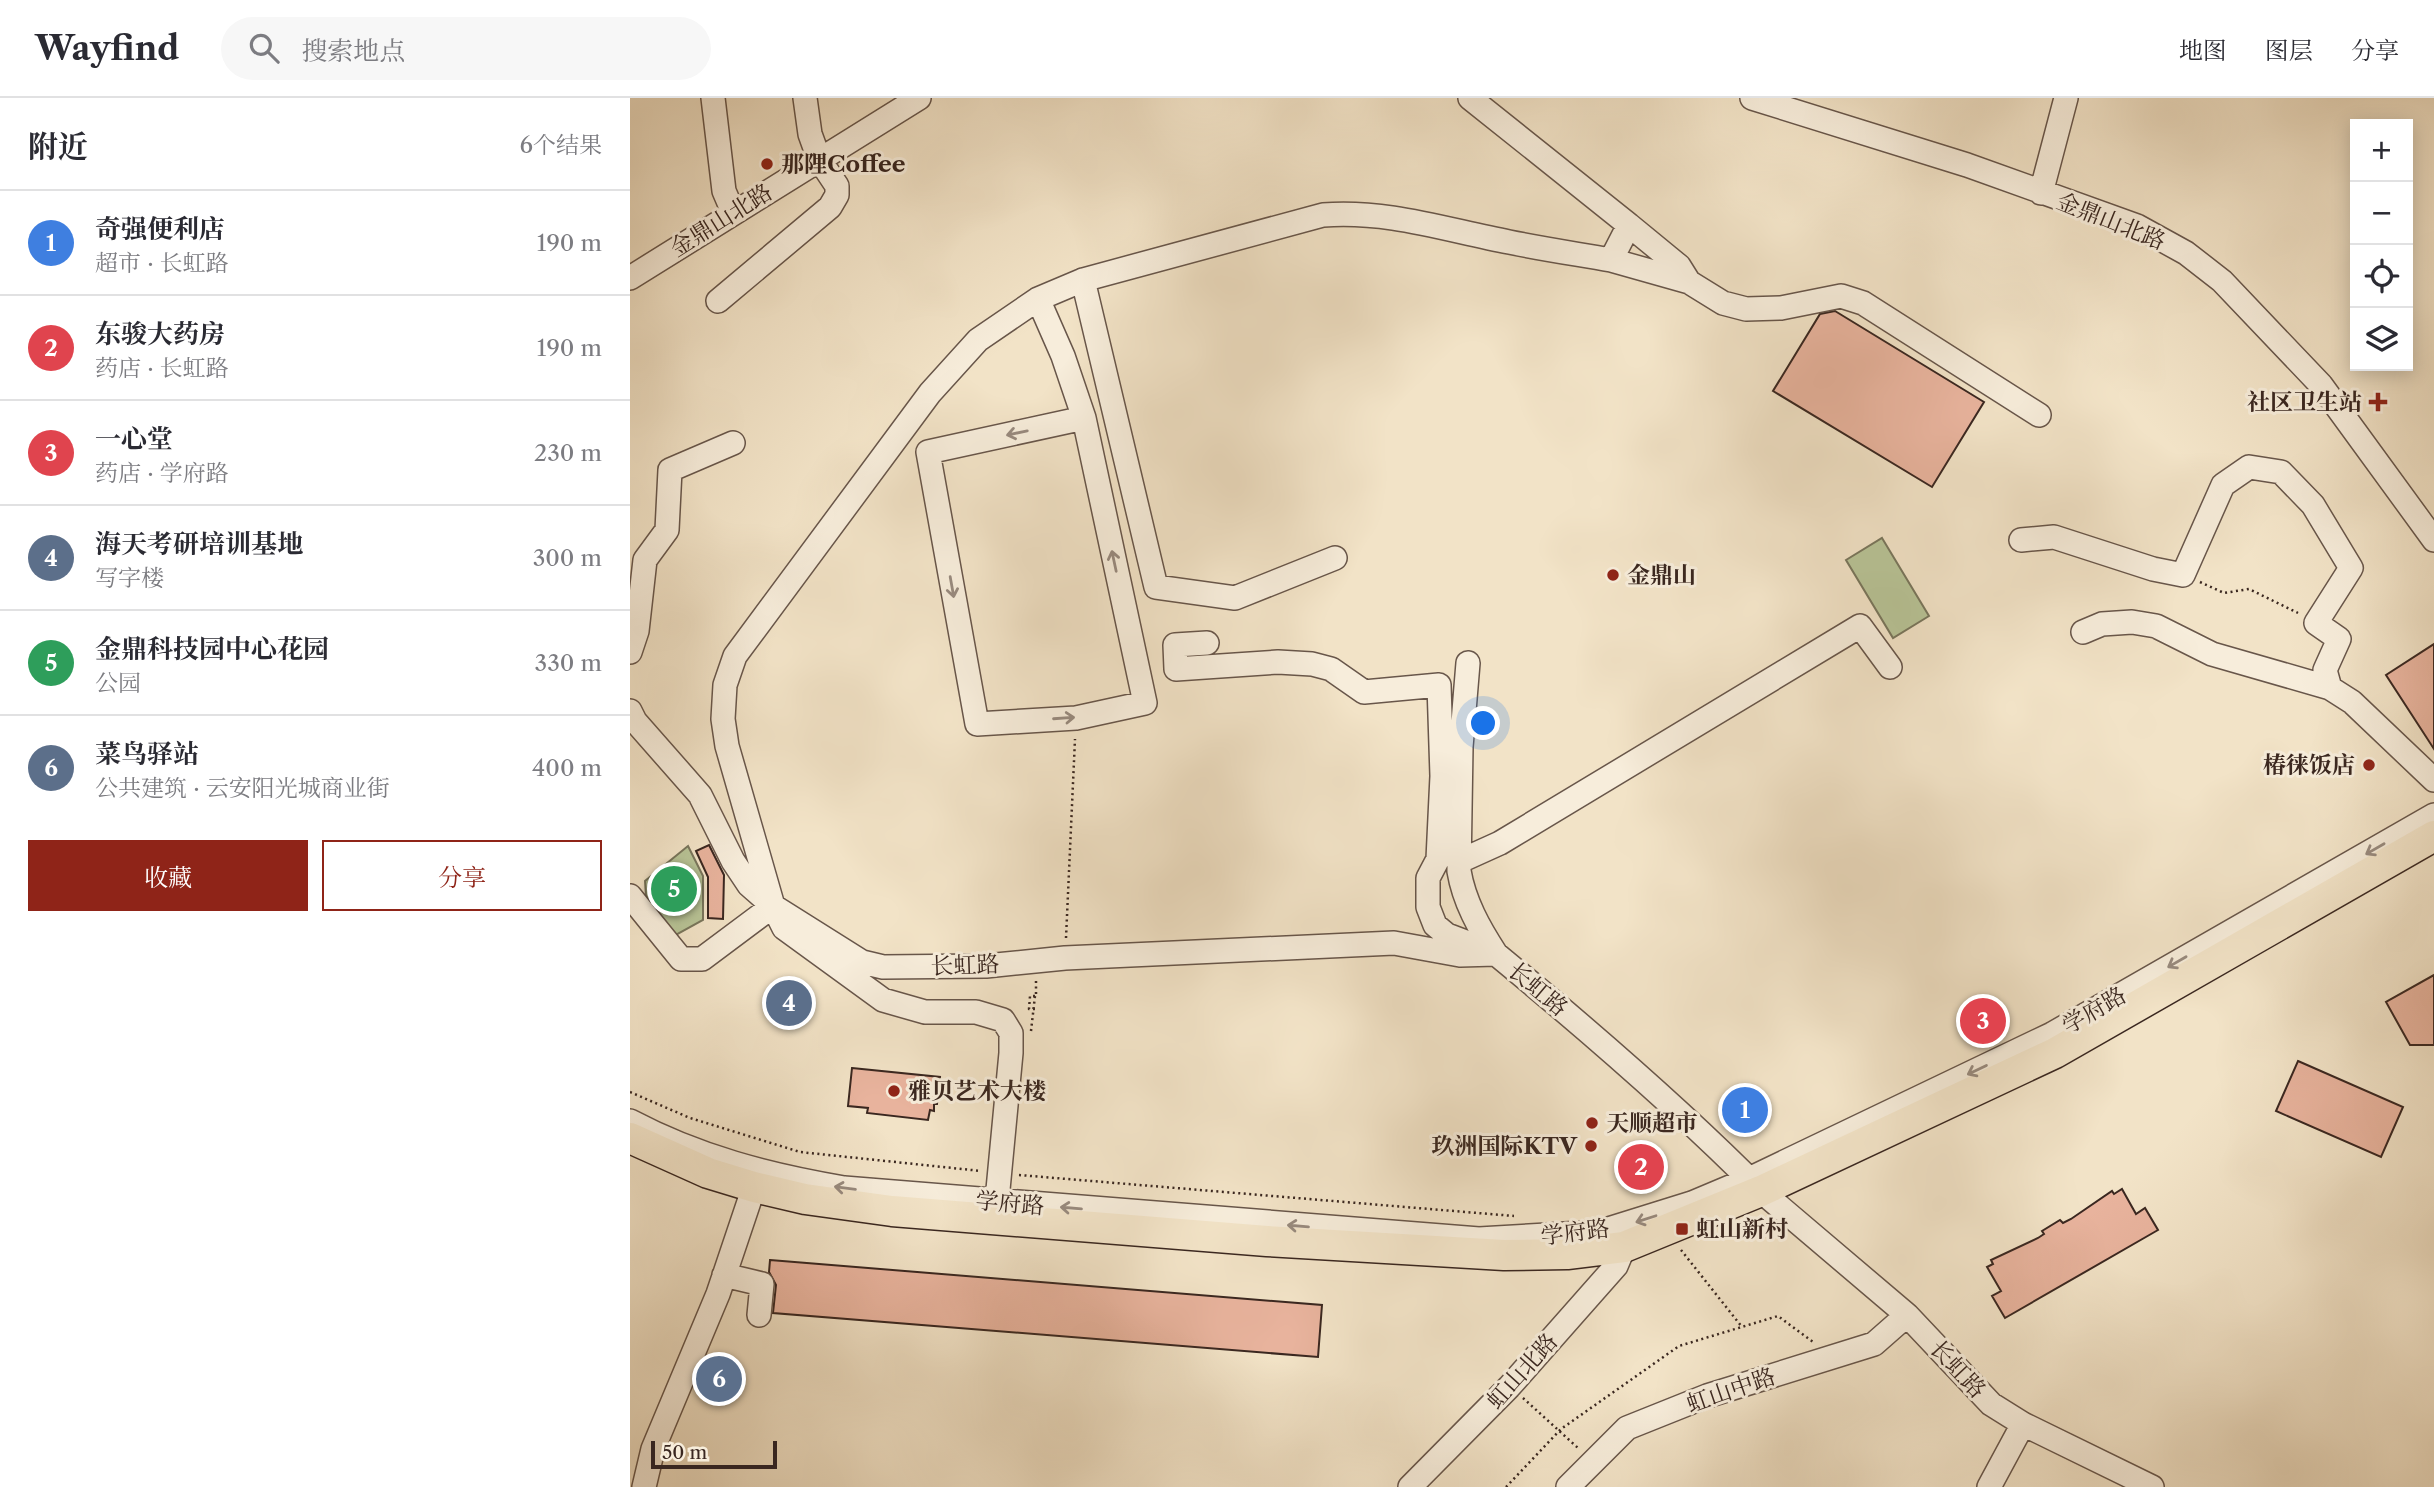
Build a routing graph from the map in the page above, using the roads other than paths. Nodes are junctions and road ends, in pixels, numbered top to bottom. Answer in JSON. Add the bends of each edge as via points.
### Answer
{"nodes":[{"id":1,"x":713,"y":98,"type":"edge"},
{"id":2,"x":805,"y":98,"type":"edge"},
{"id":3,"x":919,"y":98,"type":"edge"},
{"id":4,"x":1470,"y":98,"type":"edge"},
{"id":5,"x":1752,"y":98,"type":"edge"},
{"id":6,"x":2066,"y":98,"type":"edge"},
{"id":7,"x":820,"y":159,"type":"junction"},
{"id":8,"x":2041,"y":193,"type":"junction"},
{"id":9,"x":733,"y":212,"type":"junction"},
{"id":10,"x":1629,"y":225,"type":"junction"},
{"id":11,"x":1611,"y":260,"type":"junction"},
{"id":12,"x":630,"y":278,"type":"edge"},
{"id":13,"x":1083,"y":280,"type":"junction"},
{"id":14,"x":1689,"y":282,"type":"junction"},
{"id":15,"x":1038,"y":299,"type":"junction"},
{"id":16,"x":718,"y":302,"type":"dead end"},
{"id":17,"x":2039,"y":415,"type":"dead end"},
{"id":18,"x":1084,"y":418,"type":"junction"},
{"id":19,"x":733,"y":443,"type":"dead end"},
{"id":20,"x":2021,"y":540,"type":"dead end"},
{"id":21,"x":2434,"y":541,"type":"edge"},
{"id":22,"x":1335,"y":558,"type":"dead end"},
{"id":23,"x":2083,"y":632,"type":"dead end"},
{"id":24,"x":1207,"y":643,"type":"dead end"},
{"id":25,"x":630,"y":652,"type":"edge"},
{"id":26,"x":1468,"y":663,"type":"dead end"},
{"id":27,"x":1890,"y":667,"type":"dead end"},
{"id":28,"x":2330,"y":688,"type":"junction"},
{"id":29,"x":630,"y":711,"type":"edge"},
{"id":30,"x":2434,"y":780,"type":"edge"},
{"id":31,"x":2434,"y":815,"type":"edge"},
{"id":32,"x":2434,"y":836,"type":"edge"},
{"id":33,"x":1458,"y":862,"type":"junction"},
{"id":34,"x":630,"y":896,"type":"edge"},
{"id":35,"x":774,"y":906,"type":"junction"},
{"id":36,"x":1496,"y":954,"type":"junction"},
{"id":37,"x":630,"y":1121,"type":"edge"},
{"id":38,"x":630,"y":1138,"type":"edge"},
{"id":39,"x":1755,"y":1185,"type":"junction"},
{"id":40,"x":754,"y":1187,"type":"junction"},
{"id":41,"x":996,"y":1211,"type":"junction"},
{"id":42,"x":1624,"y":1247,"type":"junction"},
{"id":43,"x":724,"y":1275,"type":"junction"},
{"id":44,"x":759,"y":1315,"type":"dead end"},
{"id":45,"x":1907,"y":1315,"type":"junction"},
{"id":46,"x":2022,"y":1424,"type":"junction"},
{"id":47,"x":644,"y":1487,"type":"edge"},
{"id":48,"x":1410,"y":1487,"type":"edge"},
{"id":49,"x":1568,"y":1487,"type":"edge"},
{"id":50,"x":1989,"y":1487,"type":"edge"},
{"id":51,"x":2152,"y":1487,"type":"edge"}],
"edges":[{"from":1,"to":9,"type":"street","via":[[724,191]]},
{"from":2,"to":7,"type":"street","via":[[810,134]]},
{"from":3,"to":7,"type":"street","name":"金鼎山北路"},
{"from":4,"to":10,"type":"street"},
{"from":5,"to":8,"type":"street","name":"金鼎山北路"},
{"from":6,"to":8,"type":"street"},
{"from":7,"to":9,"type":"street","name":"金鼎山北路"},
{"from":7,"to":16,"type":"street","via":[[837,186],[830,207]]},
{"from":8,"to":21,"type":"street","name":"金鼎山北路","via":[[2137,226],[2186,253],[2222,281],[2321,385]]},
{"from":9,"to":12,"type":"street","name":"金鼎山北路"},
{"from":10,"to":11,"type":"street"},
{"from":10,"to":14,"type":"street","via":[[1679,266]]},
{"from":11,"to":13,"type":"street","via":[[1358,212],[1323,215]]},
{"from":11,"to":14,"type":"street"},
{"from":13,"to":15,"type":"street"},
{"from":13,"to":22,"type":"street","via":[[1156,587],[1235,598]]},
{"from":14,"to":17,"type":"street","via":[[1723,303],[1746,309],[1781,308],[1841,296],[1863,303]]},
{"from":15,"to":18,"type":"street"},
{"from":15,"to":35,"type":"street","via":[[978,340],[930,393],[735,656],[725,685],[727,746]]},
{"from":18,"to":18,"type":"street","one_way":true,"via":[[928,452],[977,724],[1076,718],[1145,703]]},
{"from":19,"to":25,"type":"street","via":[[670,470],[667,530],[645,560]]},
{"from":20,"to":28,"type":"street","via":[[2054,537],[2182,575],[2223,485],[2249,467],[2281,472],[2313,505],[2351,568],[2316,622],[2339,639],[2325,670]]},
{"from":23,"to":28,"type":"street","via":[[2102,624],[2156,626],[2212,654]]},
{"from":24,"to":36,"type":"street","via":[[1175,645],[1176,669],[1278,662],[1331,669],[1364,692],[1439,685],[1443,776],[1438,859],[1428,878],[1428,907],[1435,925],[1447,935]]},
{"from":26,"to":33,"type":"street"},
{"from":27,"to":33,"type":"street","via":[[1860,626],[1500,843]]},
{"from":28,"to":30,"type":"street","via":[[2352,702]]},
{"from":29,"to":35,"type":"street","via":[[701,794],[733,861],[749,885]]},
{"from":31,"to":39,"type":"street","name":"学府路","one_way":true,"via":[[2052,1034]]},
{"from":32,"to":39,"type":"main road","name":"学府路","via":[[2055,1053]]},
{"from":33,"to":36,"type":"street","via":[[1462,888]]},
{"from":34,"to":35,"type":"street","via":[[681,959],[692,961],[702,959]]},
{"from":35,"to":36,"type":"street","name":"长虹路","via":[[862,962],[883,967],[986,966],[1065,958],[1394,943],[1460,955]]},
{"from":35,"to":41,"type":"street","via":[[784,928],[883,1000],[915,1010],[976,1012],[1003,1020],[1011,1040]]},
{"from":36,"to":39,"type":"street","name":"长虹路","via":[[1629,1066]]},
{"from":41,"to":37,"type":"street","name":"学府路","one_way":true,"via":[[794,1180],[705,1155]]},
{"from":38,"to":40,"type":"main road","name":"学府路"},
{"from":39,"to":41,"type":"street","name":"学府路","one_way":true,"via":[[1600,1232],[1537,1238]]},
{"from":39,"to":42,"type":"main road","name":"学府路"},
{"from":39,"to":45,"type":"street","name":"长虹路"},
{"from":40,"to":41,"type":"main road","name":"学府路","via":[[891,1211]]},
{"from":40,"to":43,"type":"street"},
{"from":41,"to":42,"type":"main road","name":"学府路","via":[[1504,1255]]},
{"from":42,"to":48,"type":"street","name":"虹山北路","via":[[1616,1266],[1509,1387]]},
{"from":43,"to":44,"type":"street","via":[[762,1284]]},
{"from":43,"to":47,"type":"street","via":[[653,1449]]},
{"from":45,"to":46,"type":"street","name":"长虹路","via":[[1991,1405]]},
{"from":45,"to":49,"type":"street","name":"虹山中路","via":[[1874,1344],[1707,1396],[1627,1427]]},
{"from":46,"to":50,"type":"street"},
{"from":46,"to":51,"type":"street","name":"长虹路"}]}
